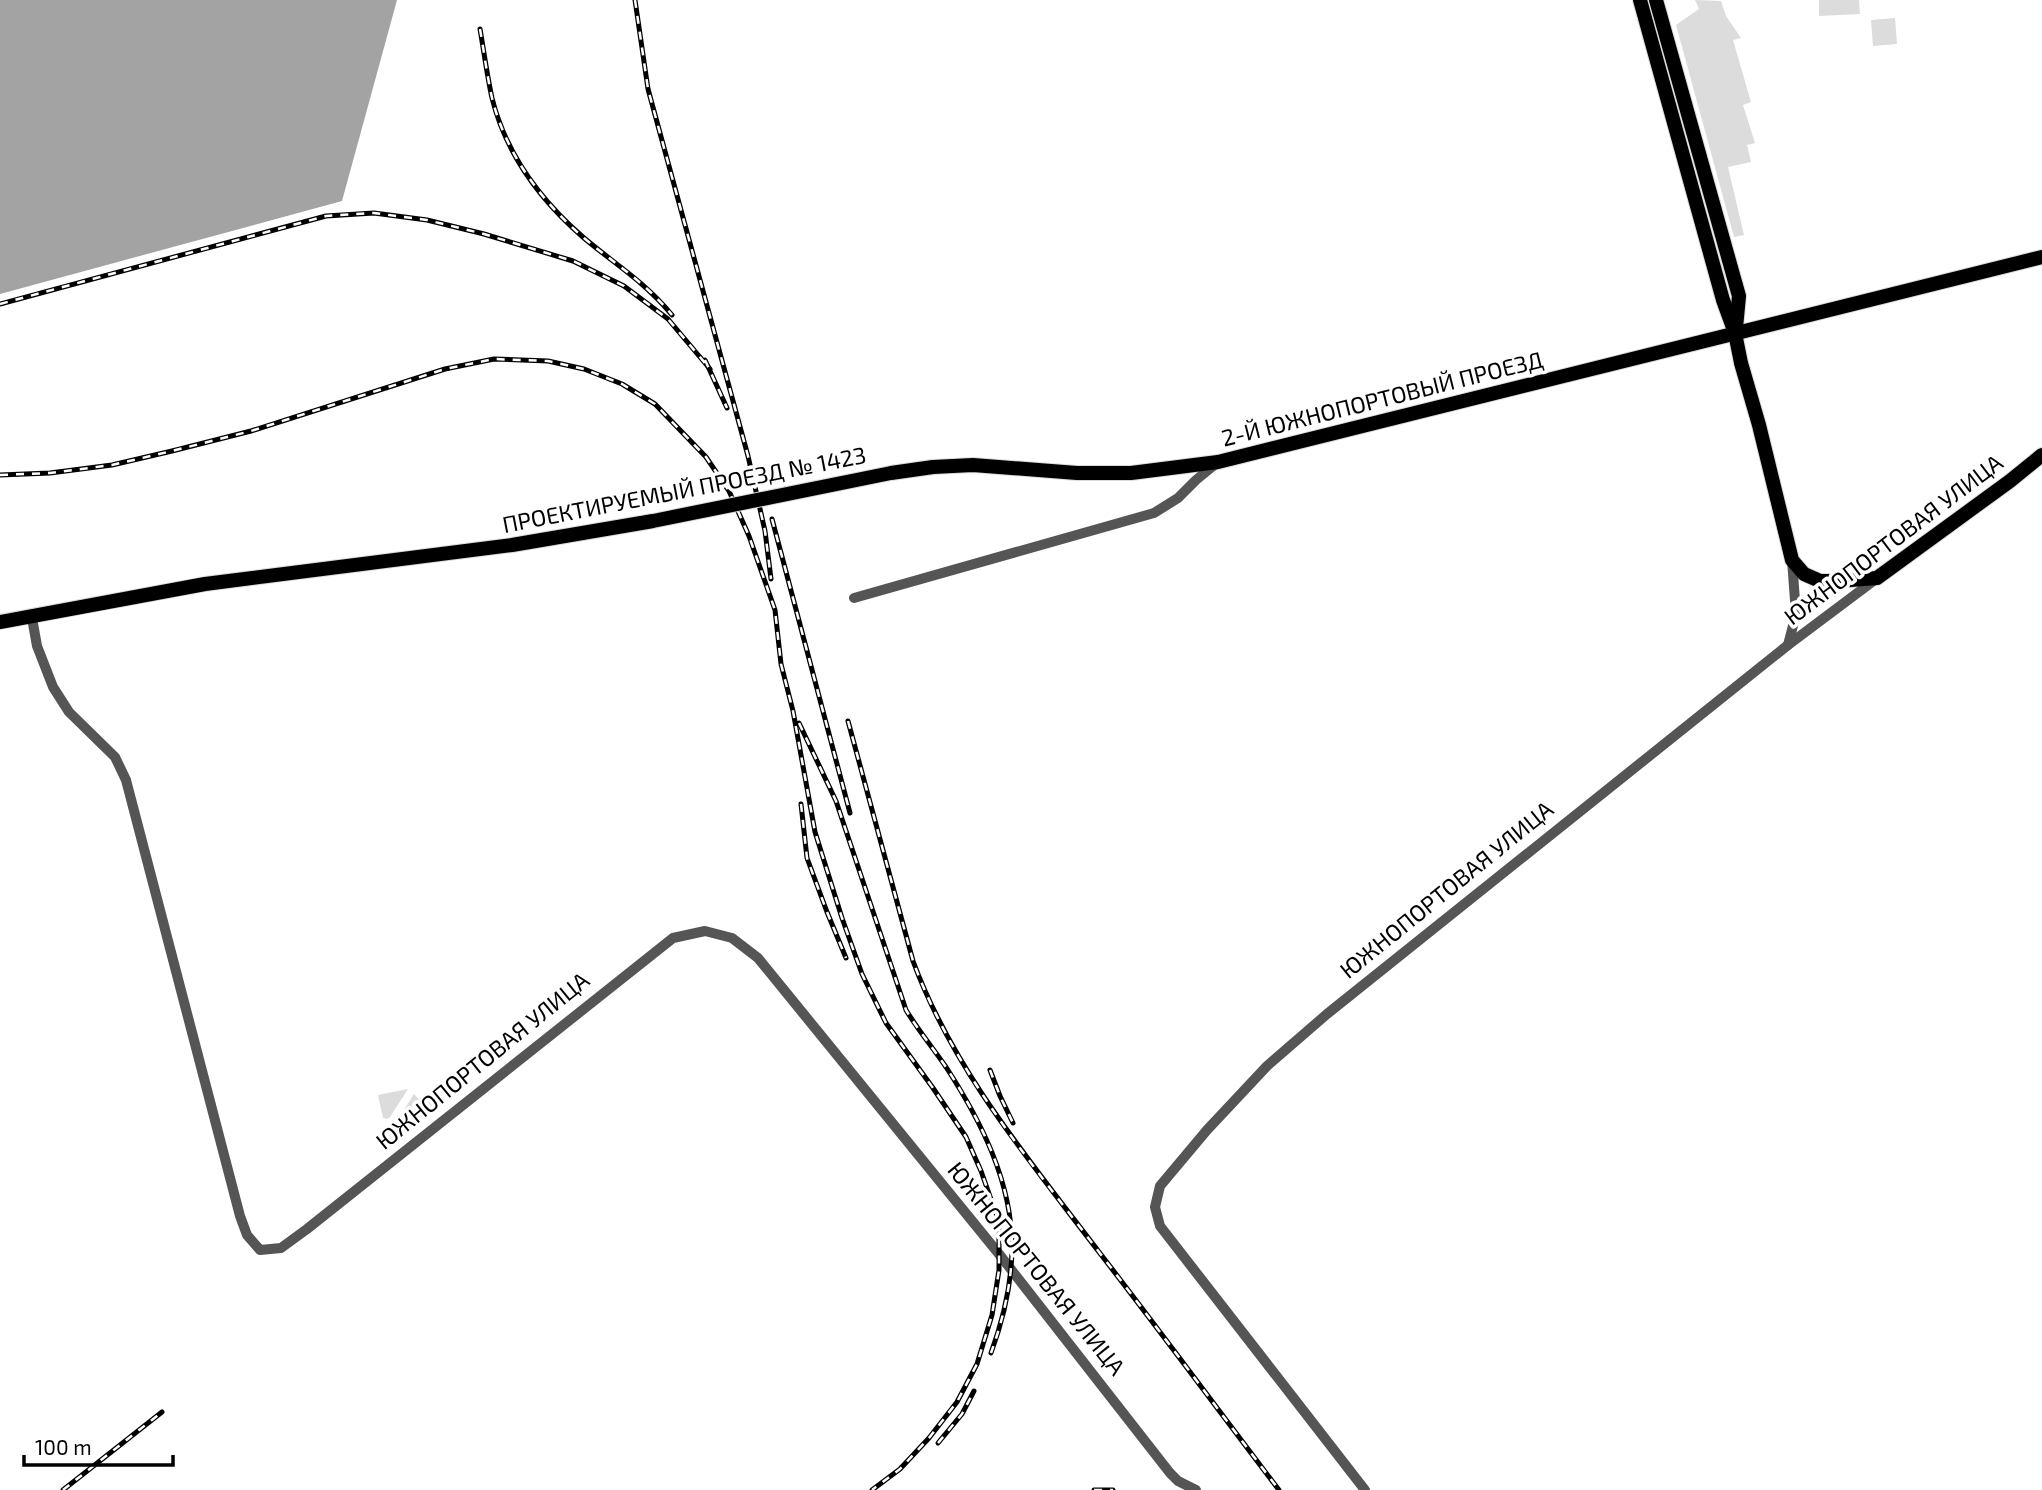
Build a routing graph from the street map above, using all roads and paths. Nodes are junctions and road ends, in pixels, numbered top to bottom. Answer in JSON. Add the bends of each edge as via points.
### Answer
{"nodes":[{"id":1,"x":1640,"y":0,"type":"edge"},
{"id":2,"x":1656,"y":0,"type":"edge"},
{"id":3,"x":2042,"y":257,"type":"edge"},
{"id":4,"x":1732,"y":271,"type":"junction"},
{"id":5,"x":1716,"y":276,"type":"junction"},
{"id":6,"x":1735,"y":333,"type":"junction"},
{"id":7,"x":2042,"y":454,"type":"edge"},
{"id":8,"x":1218,"y":463,"type":"junction"},
{"id":9,"x":1792,"y":560,"type":"junction"},
{"id":10,"x":1877,"y":578,"type":"junction"},
{"id":11,"x":854,"y":598,"type":"dead end"},
{"id":12,"x":32,"y":618,"type":"junction"},
{"id":13,"x":0,"y":622,"type":"edge"},
{"id":14,"x":1788,"y":645,"type":"junction"},
{"id":15,"x":1361,"y":1488,"type":"edge"},
{"id":16,"x":1196,"y":1490,"type":"edge"}],
"edges":[{"from":1,"to":5,"type":"main road"},
{"from":2,"to":4,"type":"main road"},
{"from":3,"to":6,"type":"main road","name":"2-Й ЮЖНОПОРТОВЫЙ ПРОЕЗД"},
{"from":4,"to":5,"type":"main road","via":[[1726,281]]},
{"from":4,"to":6,"type":"main road","via":[[1739,296]]},
{"from":5,"to":6,"type":"main road"},
{"from":6,"to":8,"type":"main road","name":"2-Й ЮЖНОПОРТОВЫЙ ПРОЕЗД"},
{"from":6,"to":9,"type":"main road"},
{"from":7,"to":10,"type":"main road","name":"ЮЖНОПОРТОВАЯ УЛИЦА"},
{"from":8,"to":11,"type":"street","name":"2-Й ЮЖНОПОРТОВЫЙ ПРОЕЗД","via":[[1154,513]]},
{"from":8,"to":12,"type":"main road","name":"ПРОЕКТИРУЕМЫЙ ПРОЕЗД № 1423","bridge":true,"via":[[1131,473],[933,467],[512,545],[205,584]]},
{"from":9,"to":10,"type":"main road","via":[[1804,574],[1820,581]]},
{"from":9,"to":14,"type":"street","via":[[1796,614]]},
{"from":10,"to":14,"type":"street","name":"ЮЖНОПОРТОВАЯ УЛИЦА"},
{"from":12,"to":13,"type":"main road"},
{"from":12,"to":16,"type":"street","name":"ЮЖНОПОРТОВАЯ УЛИЦА","via":[[53,687],[69,712],[116,757],[126,780],[240,1216],[247,1235],[260,1250],[281,1248],[307,1229],[673,937],[705,932],[732,938],[756,956],[1170,1473]]},
{"from":14,"to":15,"type":"street","name":"ЮЖНОПОРТОВАЯ УЛИЦА","via":[[1327,1014],[1267,1066],[1160,1186],[1155,1207],[1160,1226]]}]}
